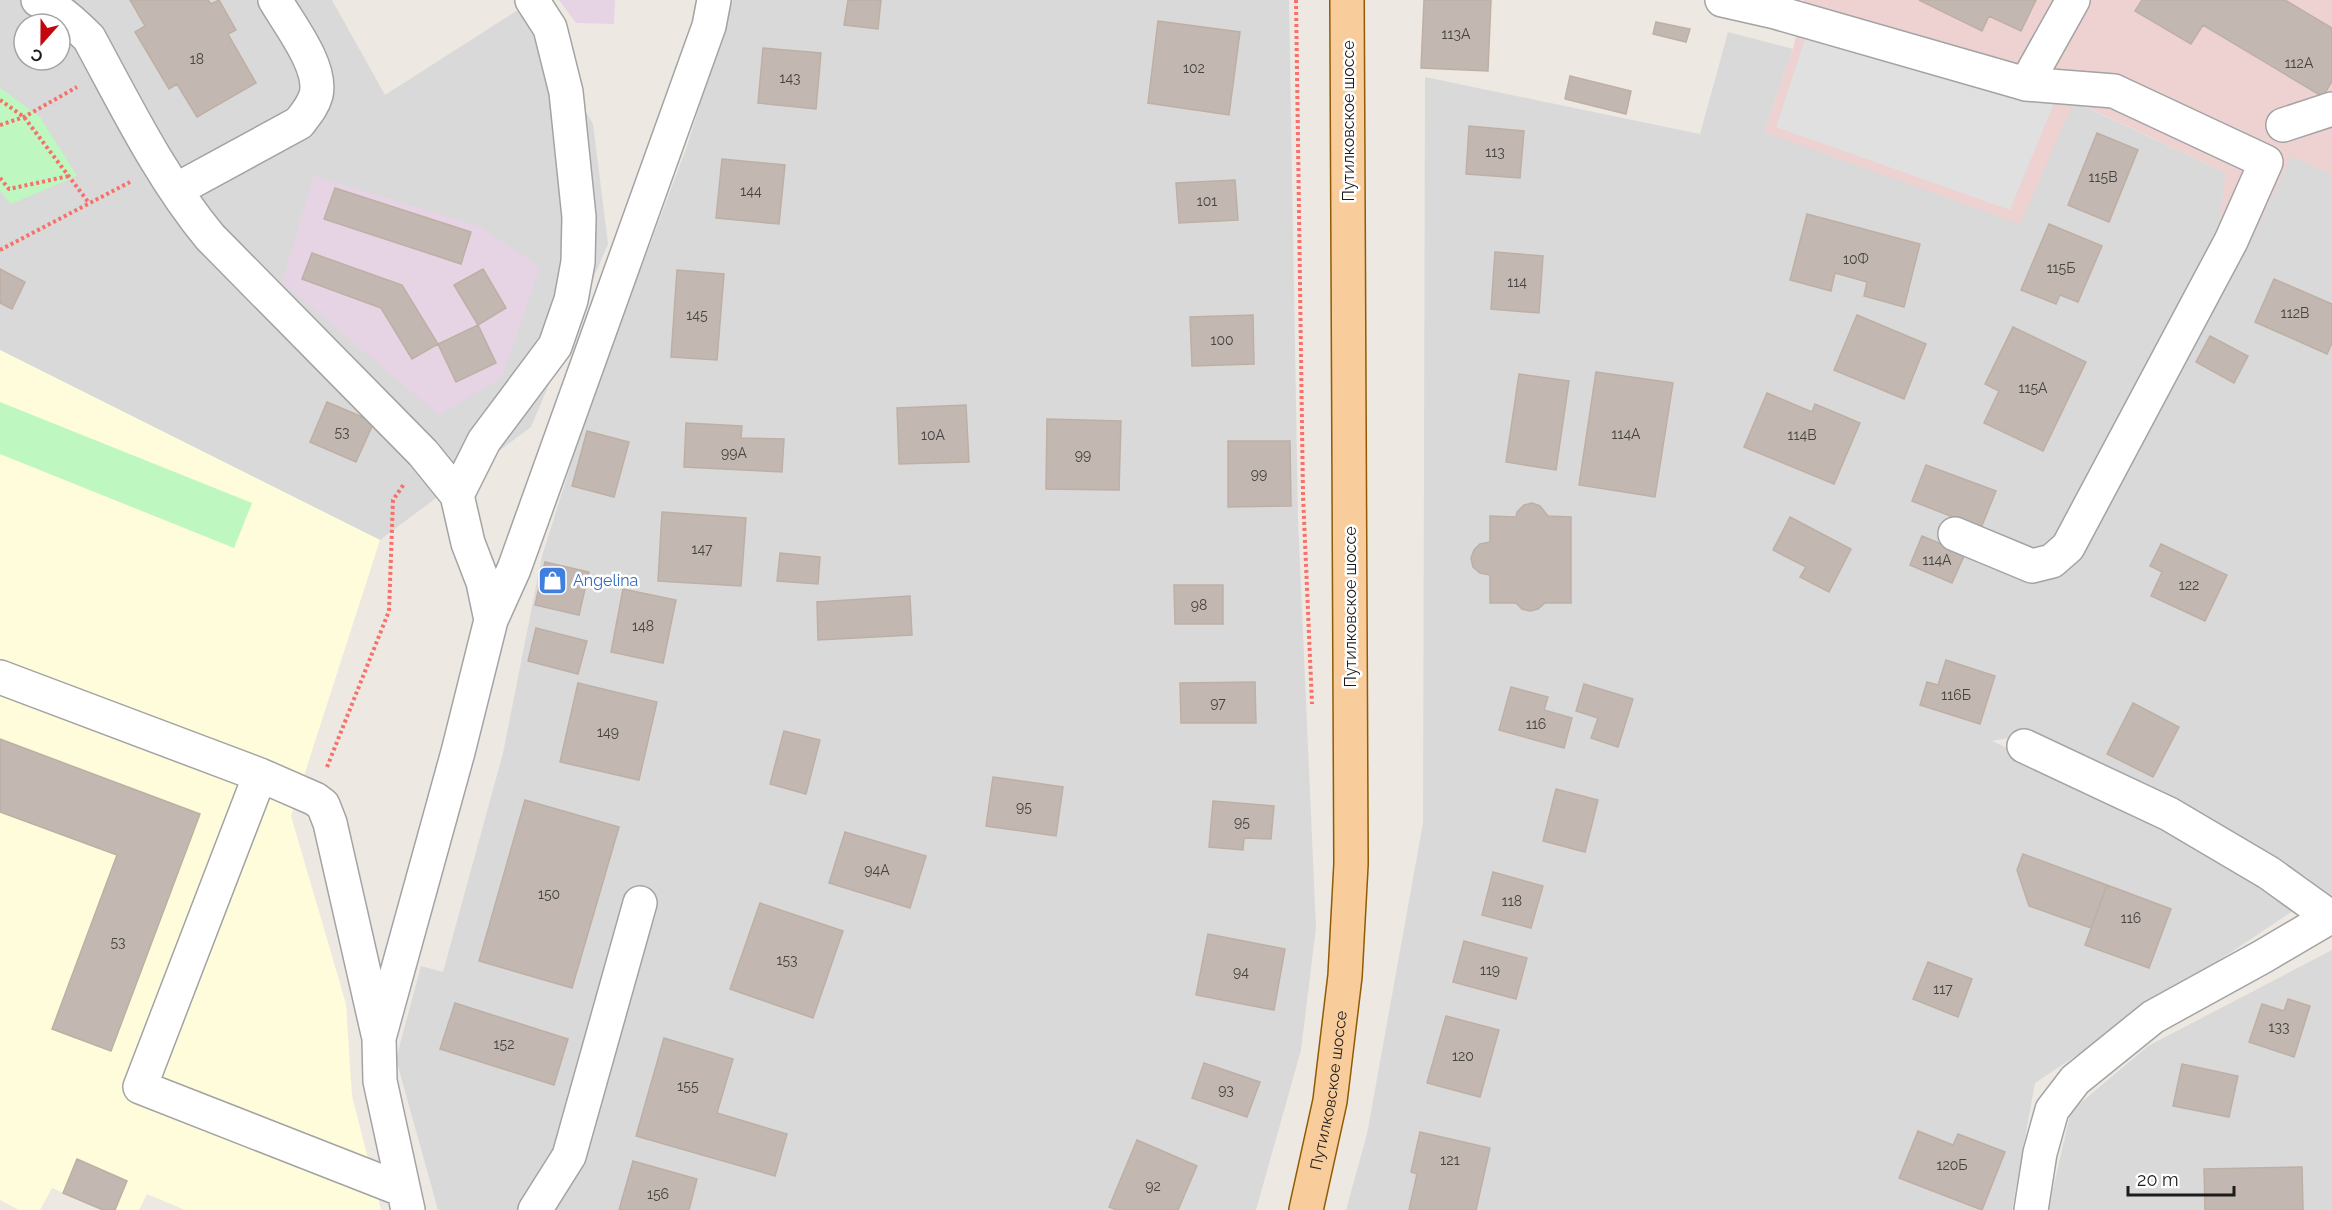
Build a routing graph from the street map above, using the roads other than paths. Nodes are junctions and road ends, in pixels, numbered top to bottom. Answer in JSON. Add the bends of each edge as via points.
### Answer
{"nodes":[{"id":1,"x":38,"y":0,"type":"edge"},
{"id":2,"x":275,"y":0,"type":"edge"},
{"id":3,"x":532,"y":0,"type":"edge"},
{"id":4,"x":714,"y":0,"type":"edge"},
{"id":5,"x":1347,"y":0,"type":"edge"},
{"id":6,"x":1722,"y":0,"type":"edge"},
{"id":7,"x":2073,"y":0,"type":"edge"},
{"id":8,"x":1776,"y":6,"type":"edge"},
{"id":9,"x":2026,"y":84,"type":"junction"},
{"id":10,"x":2332,"y":109,"type":"edge"},
{"id":11,"x":2283,"y":125,"type":"dead end"},
{"id":12,"x":168,"y":178,"type":"junction"},
{"id":13,"x":457,"y":495,"type":"junction"},
{"id":14,"x":1955,"y":534,"type":"dead end"},
{"id":15,"x":491,"y":620,"type":"junction"},
{"id":16,"x":0,"y":677,"type":"edge"},
{"id":17,"x":2024,"y":746,"type":"dead end"},
{"id":18,"x":260,"y":775,"type":"junction"},
{"id":19,"x":640,"y":903,"type":"dead end"},
{"id":20,"x":379,"y":1038,"type":"junction"},
{"id":21,"x":406,"y":1200,"type":"edge"},
{"id":22,"x":535,"y":1210,"type":"edge"},
{"id":23,"x":1306,"y":1210,"type":"edge"},
{"id":24,"x":2031,"y":1210,"type":"edge"}],
"edges":[{"from":1,"to":12,"type":"street","via":[[89,38]]},
{"from":2,"to":12,"type":"street","via":[[311,61],[317,79],[310,110],[299,123]]},
{"from":3,"to":13,"type":"street","via":[[550,28],[566,92],[579,217],[578,262],[571,300],[555,346],[484,441]]},
{"from":4,"to":15,"type":"street","via":[[709,26],[514,569]]},
{"from":5,"to":23,"type":"main road","name":"Путилковское шоссе","via":[[1351,864],[1345,976],[1330,1101]]},
{"from":6,"to":8,"type":"street"},
{"from":7,"to":9,"type":"street"},
{"from":8,"to":9,"type":"street"},
{"from":9,"to":14,"type":"street","via":[[2114,91],[2266,162],[2231,242],[2068,547],[2052,561],[2032,566]]},
{"from":10,"to":11,"type":"street"},
{"from":12,"to":13,"type":"street","via":[[210,237],[423,453]]},
{"from":13,"to":15,"type":"street"},
{"from":15,"to":20,"type":"street"},
{"from":16,"to":18,"type":"street"},
{"from":17,"to":24,"type":"street","via":[[2169,814],[2269,873],[2330,917],[2152,1017],[2075,1080],[2052,1110]]},
{"from":18,"to":20,"type":"street","via":[[323,805]]},
{"from":18,"to":21,"type":"street","via":[[140,1087]]},
{"from":19,"to":22,"type":"street","via":[[569,1156]]},
{"from":20,"to":21,"type":"street","via":[[380,1081]]}]}
